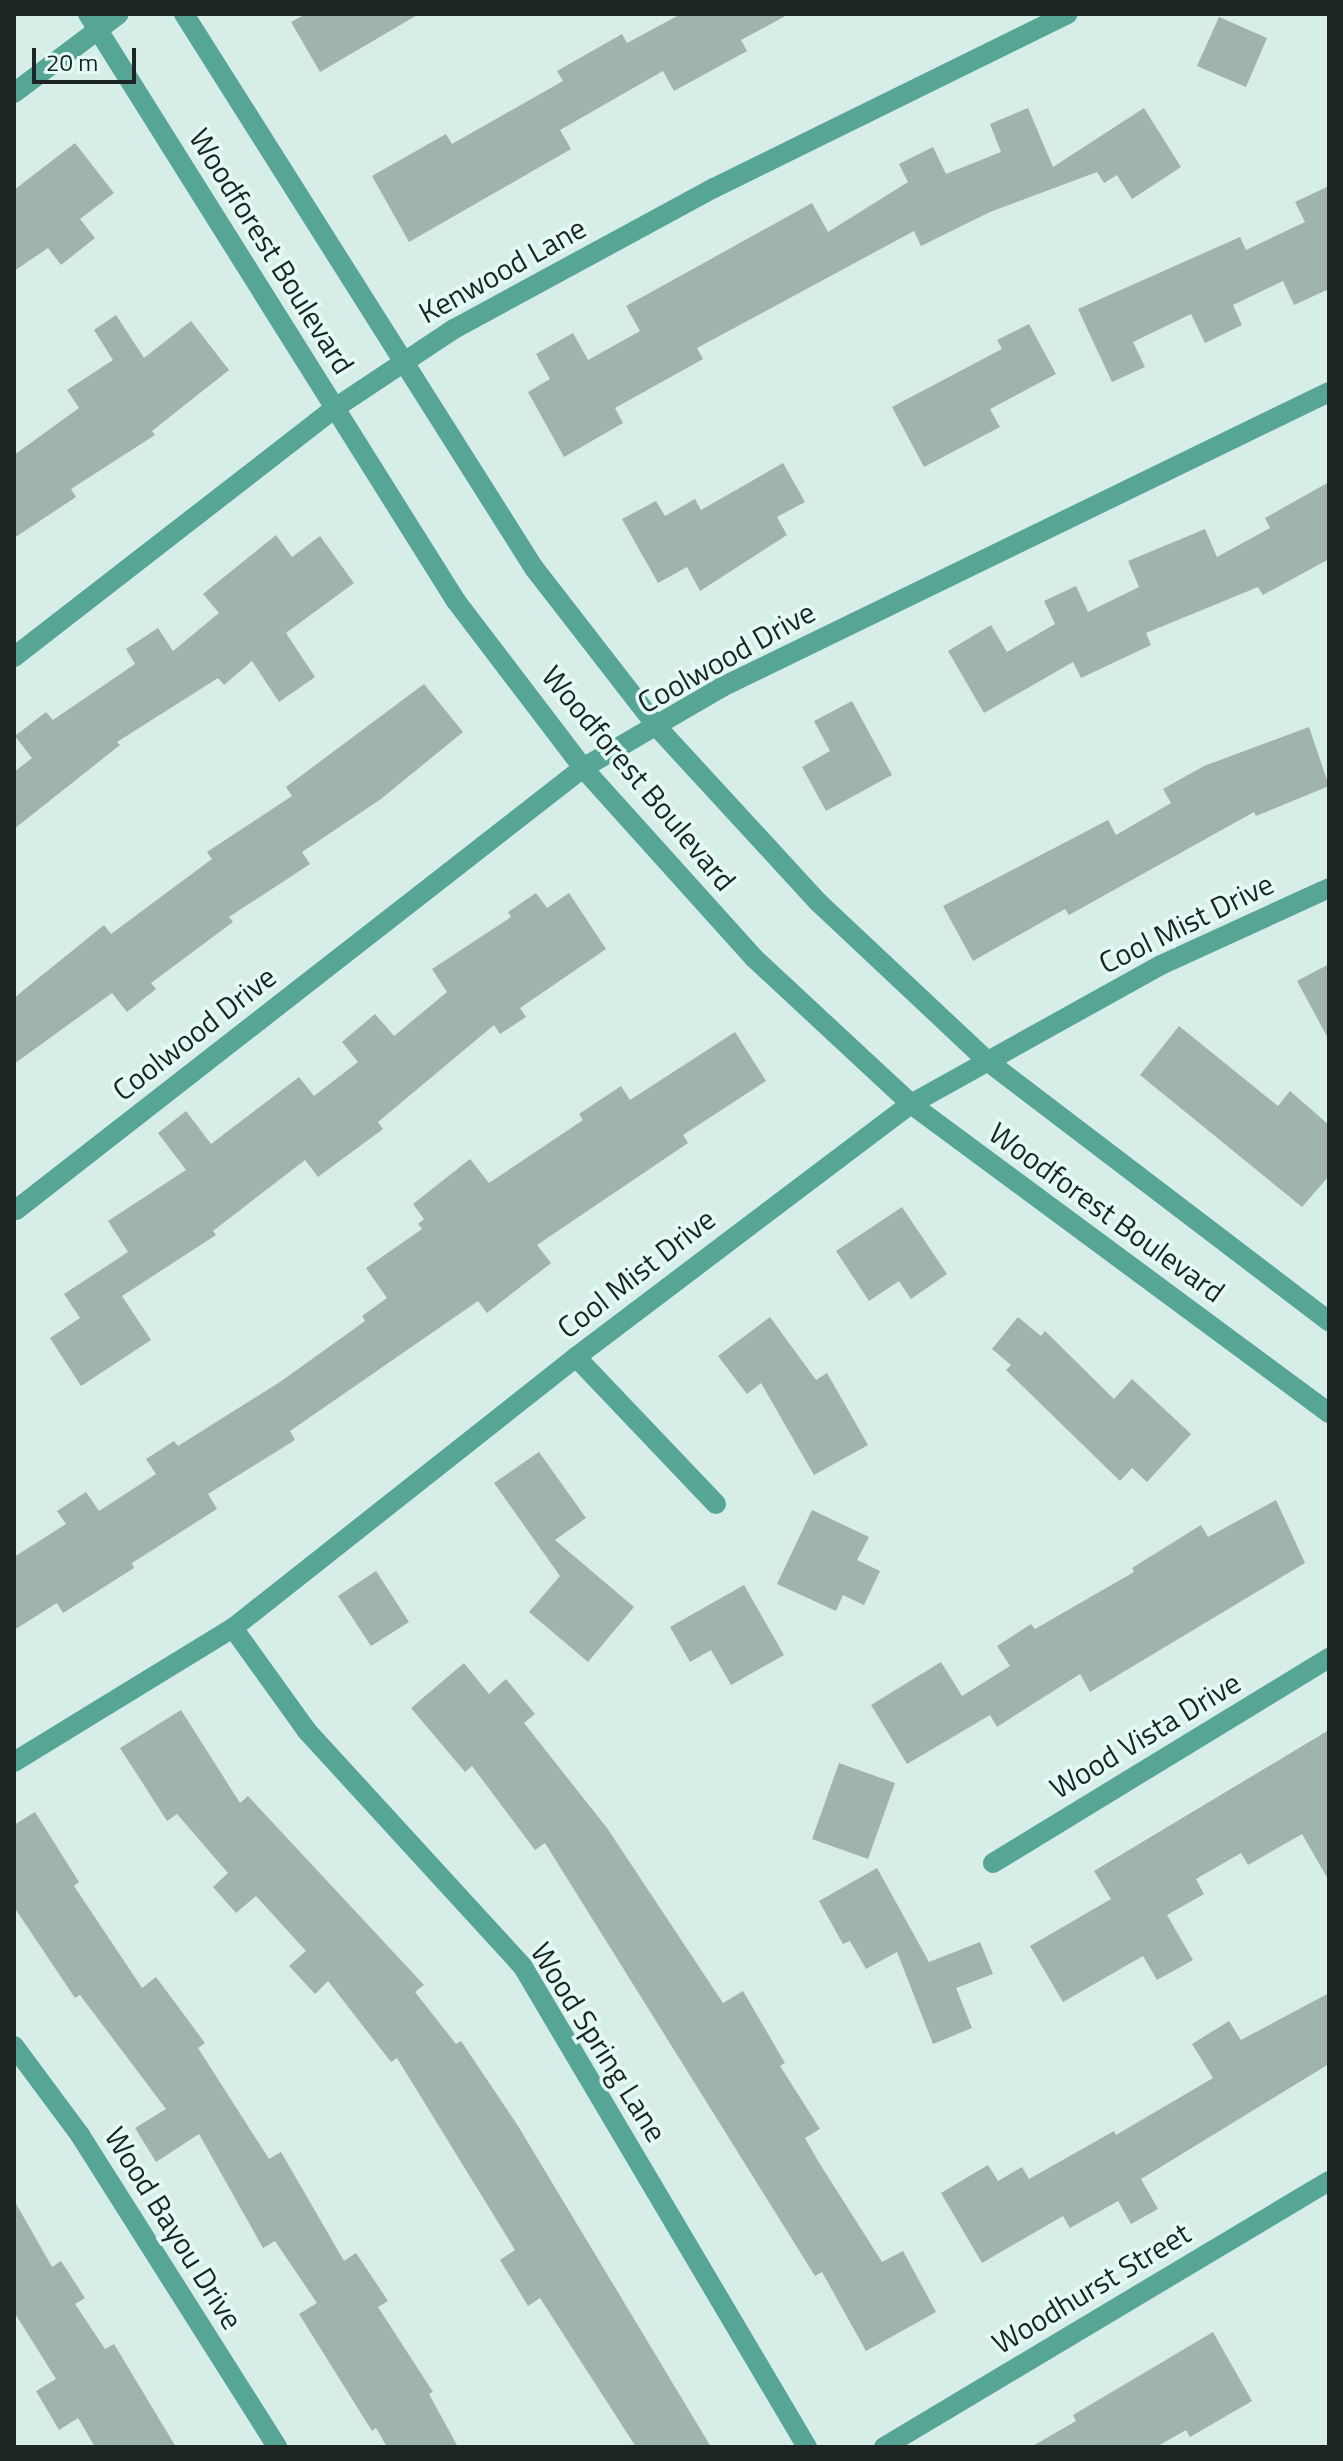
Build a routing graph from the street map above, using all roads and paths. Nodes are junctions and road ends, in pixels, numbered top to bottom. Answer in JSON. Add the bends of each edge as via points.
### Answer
{"nodes":[{"id":1,"x":119,"y":14,"type":"edge"},
{"id":2,"x":184,"y":14,"type":"edge"},
{"id":3,"x":1068,"y":14,"type":"edge"},
{"id":4,"x":93,"y":21,"type":"edge"},
{"id":5,"x":14,"y":93,"type":"edge"},
{"id":6,"x":401,"y":362,"type":"junction"},
{"id":7,"x":1329,"y":392,"type":"edge"},
{"id":8,"x":335,"y":408,"type":"junction"},
{"id":9,"x":14,"y":657,"type":"edge"},
{"id":10,"x":658,"y":728,"type":"junction"},
{"id":11,"x":583,"y":768,"type":"junction"},
{"id":12,"x":1329,"y":888,"type":"edge"},
{"id":13,"x":986,"y":1060,"type":"junction"},
{"id":14,"x":911,"y":1104,"type":"junction"},
{"id":15,"x":16,"y":1210,"type":"dead end"},
{"id":16,"x":1329,"y":1321,"type":"edge"},
{"id":17,"x":576,"y":1357,"type":"junction"},
{"id":18,"x":1329,"y":1413,"type":"edge"},
{"id":19,"x":716,"y":1504,"type":"dead end"},
{"id":20,"x":233,"y":1628,"type":"junction"},
{"id":21,"x":1329,"y":1658,"type":"edge"},
{"id":22,"x":14,"y":1762,"type":"edge"},
{"id":23,"x":993,"y":1863,"type":"dead end"},
{"id":24,"x":14,"y":2046,"type":"edge"},
{"id":25,"x":1329,"y":2181,"type":"edge"},
{"id":26,"x":277,"y":2447,"type":"edge"},
{"id":27,"x":807,"y":2447,"type":"edge"},
{"id":28,"x":884,"y":2447,"type":"edge"}],
"edges":[{"from":1,"to":4,"type":"street"},
{"from":2,"to":6,"type":"street","name":"Woodforest Boulevard"},
{"from":3,"to":6,"type":"street","name":"Kenwood Lane","via":[[714,188]]},
{"from":4,"to":5,"type":"street"},
{"from":4,"to":8,"type":"street","name":"Woodforest Boulevard"},
{"from":6,"to":8,"type":"street","name":"Kenwood Lane"},
{"from":6,"to":10,"type":"street","name":"Woodforest Boulevard","via":[[534,568]]},
{"from":7,"to":10,"type":"street","name":"Coolwood Drive","via":[[722,687]]},
{"from":8,"to":9,"type":"street","name":"Kenwood Lane"},
{"from":8,"to":11,"type":"street","name":"Woodforest Boulevard","via":[[456,601]]},
{"from":10,"to":11,"type":"street","name":"Coolwood Drive"},
{"from":10,"to":13,"type":"street","name":"Woodforest Boulevard","via":[[818,902]]},
{"from":11,"to":14,"type":"street","name":"Woodforest Boulevard","via":[[754,958]]},
{"from":11,"to":15,"type":"street","name":"Coolwood Drive"},
{"from":12,"to":13,"type":"street","name":"Cool Mist Drive","via":[[1161,965]]},
{"from":13,"to":14,"type":"street","name":"Cool Mist Drive"},
{"from":13,"to":16,"type":"street","name":"Woodforest Boulevard"},
{"from":14,"to":17,"type":"street","name":"Cool Mist Drive"},
{"from":14,"to":18,"type":"street","name":"Woodforest Boulevard"},
{"from":17,"to":19,"type":"street"},
{"from":17,"to":20,"type":"street","name":"Cool Mist Drive"},
{"from":20,"to":22,"type":"street","name":"Cool Mist Drive"},
{"from":20,"to":27,"type":"street","name":"Wood Spring Lane","via":[[307,1731],[523,1967]]},
{"from":21,"to":23,"type":"street","name":"Wood Vista Drive"},
{"from":24,"to":26,"type":"street","name":"Wood Bayou Drive","via":[[80,2135]]},
{"from":25,"to":28,"type":"street","name":"Woodhurst Street"}]}
